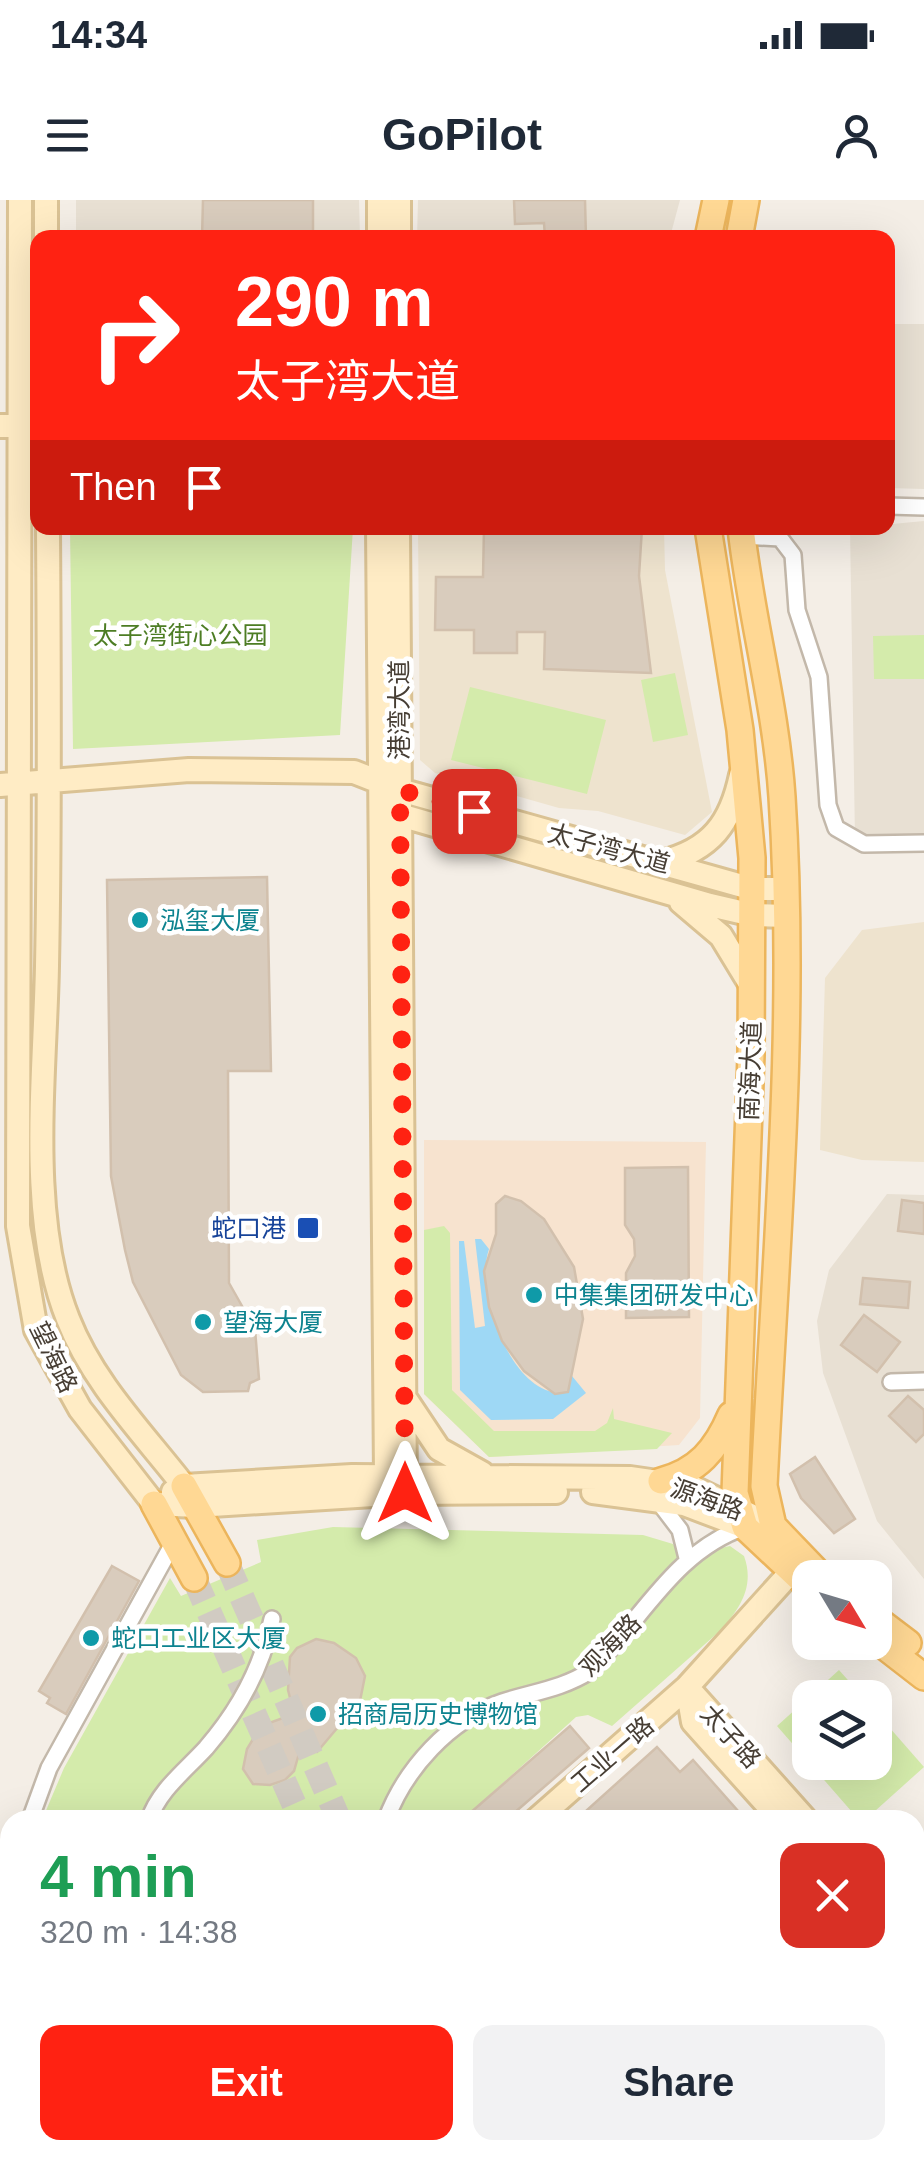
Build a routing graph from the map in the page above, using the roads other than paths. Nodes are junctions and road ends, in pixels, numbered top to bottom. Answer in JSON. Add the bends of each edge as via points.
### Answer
{"nodes":[{"id":1,"x":20,"y":200,"type":"edge"},
{"id":2,"x":46,"y":200,"type":"edge"},
{"id":3,"x":379,"y":200,"type":"edge"},
{"id":4,"x":399,"y":200,"type":"edge"},
{"id":5,"x":716,"y":200,"type":"edge"},
{"id":6,"x":746,"y":200,"type":"edge"},
{"id":7,"x":46,"y":230,"type":"edge"},
{"id":8,"x":379,"y":230,"type":"edge"},
{"id":9,"x":399,"y":230,"type":"edge"},
{"id":10,"x":710,"y":230,"type":"edge"},
{"id":11,"x":740,"y":230,"type":"edge"},
{"id":12,"x":19,"y":426,"type":"edge"},
{"id":13,"x":895,"y":506,"type":"edge"},
{"id":14,"x":924,"y":506,"type":"edge"},
{"id":15,"x":48,"y":535,"type":"edge"},
{"id":16,"x":378,"y":535,"type":"edge"},
{"id":17,"x":398,"y":535,"type":"edge"},
{"id":18,"x":709,"y":535,"type":"edge"},
{"id":19,"x":743,"y":535,"type":"edge"},
{"id":20,"x":761,"y":535,"type":"edge"},
{"id":21,"x":744,"y":762,"type":"junction"},
{"id":22,"x":378,"y":779,"type":"junction"},
{"id":23,"x":50,"y":782,"type":"junction"},
{"id":24,"x":9,"y":784,"type":"edge"},
{"id":25,"x":400,"y":790,"type":"junction"},
{"id":26,"x":400,"y":815,"type":"junction"},
{"id":27,"x":924,"y":843,"type":"edge"},
{"id":28,"x":662,"y":862,"type":"junction"},
{"id":29,"x":753,"y":889,"type":"junction"},
{"id":30,"x":786,"y":889,"type":"junction"},
{"id":31,"x":666,"y":892,"type":"junction"},
{"id":32,"x":753,"y":915,"type":"junction"},
{"id":33,"x":786,"y":916,"type":"junction"},
{"id":34,"x":752,"y":988,"type":"junction"},
{"id":35,"x":8,"y":1141,"type":"edge"},
{"id":36,"x":924,"y":1381,"type":"edge"},
{"id":37,"x":891,"y":1382,"type":"dead end"},
{"id":38,"x":404,"y":1393,"type":"junction"},
{"id":39,"x":736,"y":1400,"type":"junction"},
{"id":40,"x":494,"y":1477,"type":"junction"},
{"id":41,"x":398,"y":1482,"type":"junction"},
{"id":42,"x":659,"y":1490,"type":"junction"},
{"id":43,"x":190,"y":1496,"type":"junction"},
{"id":44,"x":154,"y":1504,"type":"junction"},
{"id":45,"x":742,"y":1518,"type":"junction"},
{"id":46,"x":773,"y":1526,"type":"junction"},
{"id":47,"x":176,"y":1538,"type":"junction"},
{"id":48,"x":687,"y":1558,"type":"junction"},
{"id":49,"x":795,"y":1560,"type":"edge"},
{"id":50,"x":227,"y":1564,"type":"tunnel mouth"},
{"id":51,"x":792,"y":1564,"type":"edge"},
{"id":52,"x":194,"y":1578,"type":"tunnel mouth"},
{"id":53,"x":792,"y":1591,"type":"edge"},
{"id":54,"x":272,"y":1619,"type":"dead end"},
{"id":55,"x":892,"y":1631,"type":"edge"},
{"id":56,"x":892,"y":1652,"type":"edge"},
{"id":57,"x":924,"y":1656,"type":"edge"},
{"id":58,"x":924,"y":1677,"type":"edge"},
{"id":59,"x":698,"y":1685,"type":"junction"},
{"id":60,"x":704,"y":1720,"type":"junction"},
{"id":61,"x":647,"y":1723,"type":"junction"},
{"id":62,"x":34,"y":1810,"type":"edge"},
{"id":63,"x":153,"y":1810,"type":"edge"},
{"id":64,"x":390,"y":1810,"type":"edge"},
{"id":65,"x":547,"y":1810,"type":"edge"},
{"id":66,"x":773,"y":1810,"type":"edge"},
{"id":67,"x":796,"y":1810,"type":"edge"}],
"edges":[{"from":1,"to":12,"type":"main road","name":"望海路"},
{"from":2,"to":7,"type":"main road"},
{"from":3,"to":8,"type":"main road"},
{"from":4,"to":9,"type":"main road"},
{"from":5,"to":10,"type":"main road"},
{"from":6,"to":11,"type":"main road"},
{"from":12,"to":24,"type":"main road","name":"望海路"},
{"from":13,"to":14,"type":"street"},
{"from":15,"to":23,"type":"main road","name":"望海路"},
{"from":16,"to":22,"type":"main road","name":"港湾大道"},
{"from":17,"to":25,"type":"main road","name":"港湾大道"},
{"from":18,"to":21,"type":"main road","name":"南海大道"},
{"from":19,"to":30,"type":"main road","name":"南海大道","via":[[776,728]]},
{"from":20,"to":27,"type":"street","via":[[780,538],[793,555],[798,610],[819,677],[832,822],[864,844]]},
{"from":21,"to":28,"type":"main road","via":[[720,831],[693,852]]},
{"from":21,"to":29,"type":"main road","name":"南海大道"},
{"from":22,"to":23,"type":"main road","name":"太子湾大道","via":[[354,772],[190,770]]},
{"from":22,"to":25,"type":"main road","name":"太子湾大道"},
{"from":22,"to":26,"type":"main road"},
{"from":22,"to":41,"type":"main road","name":"港湾大道"},
{"from":23,"to":24,"type":"main road","name":"太子湾大道"},
{"from":23,"to":43,"type":"main road","name":"望海路","via":[[44,1170],[54,1274],[84,1354]]},
{"from":24,"to":35,"type":"main road","name":"望海路"},
{"from":25,"to":26,"type":"main road","name":"港湾大道"},
{"from":25,"to":28,"type":"main road","name":"太子湾大道"},
{"from":26,"to":31,"type":"main road","name":"太子湾大道"},
{"from":26,"to":38,"type":"main road","name":"港湾大道"},
{"from":28,"to":29,"type":"main road","name":"太子湾大道"},
{"from":29,"to":30,"type":"main road","name":"太子湾大道"},
{"from":29,"to":32,"type":"main road","name":"南海大道"},
{"from":30,"to":33,"type":"main road","name":"南海大道"},
{"from":31,"to":32,"type":"main road","name":"太子湾大道"},
{"from":31,"to":34,"type":"main road","via":[[710,923]]},
{"from":32,"to":33,"type":"main road","name":"太子湾大道"},
{"from":32,"to":34,"type":"main road","name":"南海大道"},
{"from":33,"to":46,"type":"main road","name":"南海大道","via":[[764,1486]]},
{"from":34,"to":39,"type":"main road","name":"南海大道"},
{"from":35,"to":44,"type":"main road","name":"望海路","via":[[36,1330],[80,1408]]},
{"from":36,"to":37,"type":"street"},
{"from":38,"to":40,"type":"main road","via":[[440,1449]]},
{"from":38,"to":41,"type":"main road","name":"港湾大道"},
{"from":39,"to":42,"type":"main road","via":[[705,1459]]},
{"from":39,"to":45,"type":"main road","name":"南海大道","via":[[733,1466]]},
{"from":40,"to":41,"type":"main road","name":"源海路"},
{"from":40,"to":42,"type":"main road","name":"源海路"},
{"from":41,"to":42,"type":"main road","name":"源海路"},
{"from":41,"to":43,"type":"main road","name":"源海路"},
{"from":42,"to":45,"type":"main road","name":"源海路","via":[[705,1492]]},
{"from":42,"to":48,"type":"street"},
{"from":43,"to":44,"type":"main road","name":"源海路"},
{"from":43,"to":50,"type":"main road","name":"望海路"},
{"from":44,"to":47,"type":"main road","name":"望海路"},
{"from":45,"to":46,"type":"main road","name":"源海路"},
{"from":45,"to":48,"type":"street","name":"观海路"},
{"from":45,"to":51,"type":"main road"},
{"from":46,"to":49,"type":"main road"},
{"from":47,"to":52,"type":"main road","name":"望海路"},
{"from":47,"to":62,"type":"street","via":[[49,1768]]},
{"from":48,"to":64,"type":"street","name":"观海路","via":[[590,1671],[471,1715],[398,1790]]},
{"from":53,"to":59,"type":"main road","name":"工业一路"},
{"from":54,"to":63,"type":"street","via":[[241,1700]]},
{"from":55,"to":57,"type":"main road"},
{"from":56,"to":58,"type":"main road"},
{"from":59,"to":60,"type":"main road"},
{"from":59,"to":61,"type":"main road","name":"工业一路"},
{"from":60,"to":61,"type":"main road","via":[[672,1716]]},
{"from":60,"to":66,"type":"main road","name":"太子路"},
{"from":60,"to":67,"type":"main road","name":"太子路"},
{"from":61,"to":65,"type":"main road","name":"工业一路"}]}
